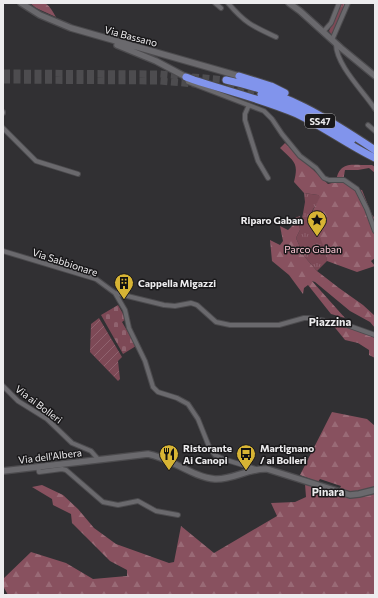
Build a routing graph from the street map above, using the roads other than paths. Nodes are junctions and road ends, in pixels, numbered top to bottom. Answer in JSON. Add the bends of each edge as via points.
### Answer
{"nodes":[{"id":1,"x":21,"y":3,"type":"edge"},
{"id":2,"x":215,"y":3,"type":"edge"},
{"id":3,"x":228,"y":3,"type":"edge"},
{"id":4,"x":289,"y":3,"type":"edge"},
{"id":5,"x":339,"y":3,"type":"edge"},
{"id":6,"x":348,"y":3,"type":"edge"},
{"id":7,"x":221,"y":8,"type":"dead end"},
{"id":8,"x":323,"y":32,"type":"junction"},
{"id":9,"x":85,"y":33,"type":"junction"},
{"id":10,"x":276,"y":37,"type":"dead end"},
{"id":11,"x":334,"y":42,"type":"junction"},
{"id":12,"x":186,"y":76,"type":"junction"},
{"id":13,"x":239,"y":76,"type":"joint"},
{"id":14,"x":375,"y":76,"type":"edge"},
{"id":15,"x":226,"y":80,"type":"tunnel mouth"},
{"id":16,"x":261,"y":94,"type":"tunnel mouth"},
{"id":17,"x":249,"y":106,"type":"junction"},
{"id":18,"x":375,"y":110,"type":"edge"},
{"id":19,"x":368,"y":125,"type":"dead end"},
{"id":20,"x":3,"y":128,"type":"edge"},
{"id":21,"x":375,"y":130,"type":"edge"},
{"id":22,"x":346,"y":131,"type":"junction"},
{"id":23,"x":375,"y":150,"type":"edge"},
{"id":24,"x":375,"y":157,"type":"edge"},
{"id":25,"x":78,"y":174,"type":"dead end"},
{"id":26,"x":268,"y":178,"type":"dead end"},
{"id":27,"x":375,"y":230,"type":"edge"},
{"id":28,"x":3,"y":251,"type":"edge"},
{"id":29,"x":115,"y":293,"type":"junction"},
{"id":30,"x":375,"y":335,"type":"edge"},
{"id":31,"x":3,"y":386,"type":"edge"},
{"id":32,"x":98,"y":459,"type":"junction"},
{"id":33,"x":38,"y":467,"type":"junction"},
{"id":34,"x":257,"y":469,"type":"junction"},
{"id":35,"x":3,"y":471,"type":"edge"},
{"id":36,"x":375,"y":490,"type":"edge"},
{"id":37,"x":178,"y":515,"type":"dead end"}],
"edges":[{"from":1,"to":9,"type":"street","name":"Via Bassano","via":[[57,23]]},
{"from":2,"to":7,"type":"street"},
{"from":3,"to":10,"type":"street","via":[[251,26]]},
{"from":4,"to":8,"type":"street"},
{"from":5,"to":8,"type":"street","via":[[331,23]]},
{"from":6,"to":11,"type":"street"},
{"from":8,"to":11,"type":"street"},
{"from":9,"to":12,"type":"street","via":[[138,53]]},
{"from":9,"to":13,"type":"street","name":"Via Bassano"},
{"from":11,"to":14,"type":"street"},
{"from":11,"to":18,"type":"street","via":[[344,66]]},
{"from":12,"to":17,"type":"street","via":[[188,82]]},
{"from":12,"to":24,"type":"highway","via":[[293,113]]},
{"from":13,"to":22,"type":"highway","via":[[271,86],[300,100],[337,122]]},
{"from":15,"to":22,"type":"highway","number":"SS47","via":[[264,89],[295,102],[322,115]]},
{"from":16,"to":24,"type":"highway","number":"SS47","via":[[309,114]]},
{"from":17,"to":26,"type":"street","via":[[245,120],[258,160]]},
{"from":17,"to":27,"type":"street","via":[[264,111],[300,156],[324,178],[344,180],[357,189]]},
{"from":19,"to":21,"type":"street"},
{"from":20,"to":25,"type":"street","via":[[36,161]]},
{"from":22,"to":23,"type":"highway","number":"SS47"},
{"from":28,"to":29,"type":"street","name":"Via Sabbionare","via":[[96,279]]},
{"from":29,"to":30,"type":"street","via":[[164,305],[191,303],[197,305],[216,322],[230,325],[280,325],[309,318],[347,325]]},
{"from":29,"to":34,"type":"street","name":"Via Sabbionare","via":[[125,310],[129,328],[146,361],[153,387],[158,392],[188,404],[215,455]]},
{"from":31,"to":32,"type":"street","name":"Via ai Bolleri","via":[[18,401],[47,419],[72,443],[91,451]]},
{"from":32,"to":33,"type":"street","name":"Via dell'Albera"},
{"from":32,"to":34,"type":"street","via":[[148,454],[217,479]]},
{"from":33,"to":35,"type":"street","name":"Via dell'Albera"},
{"from":33,"to":37,"type":"street","via":[[39,472],[66,470],[103,502],[118,504],[138,501],[156,511]]},
{"from":34,"to":36,"type":"street","via":[[267,469],[350,495]]}]}
